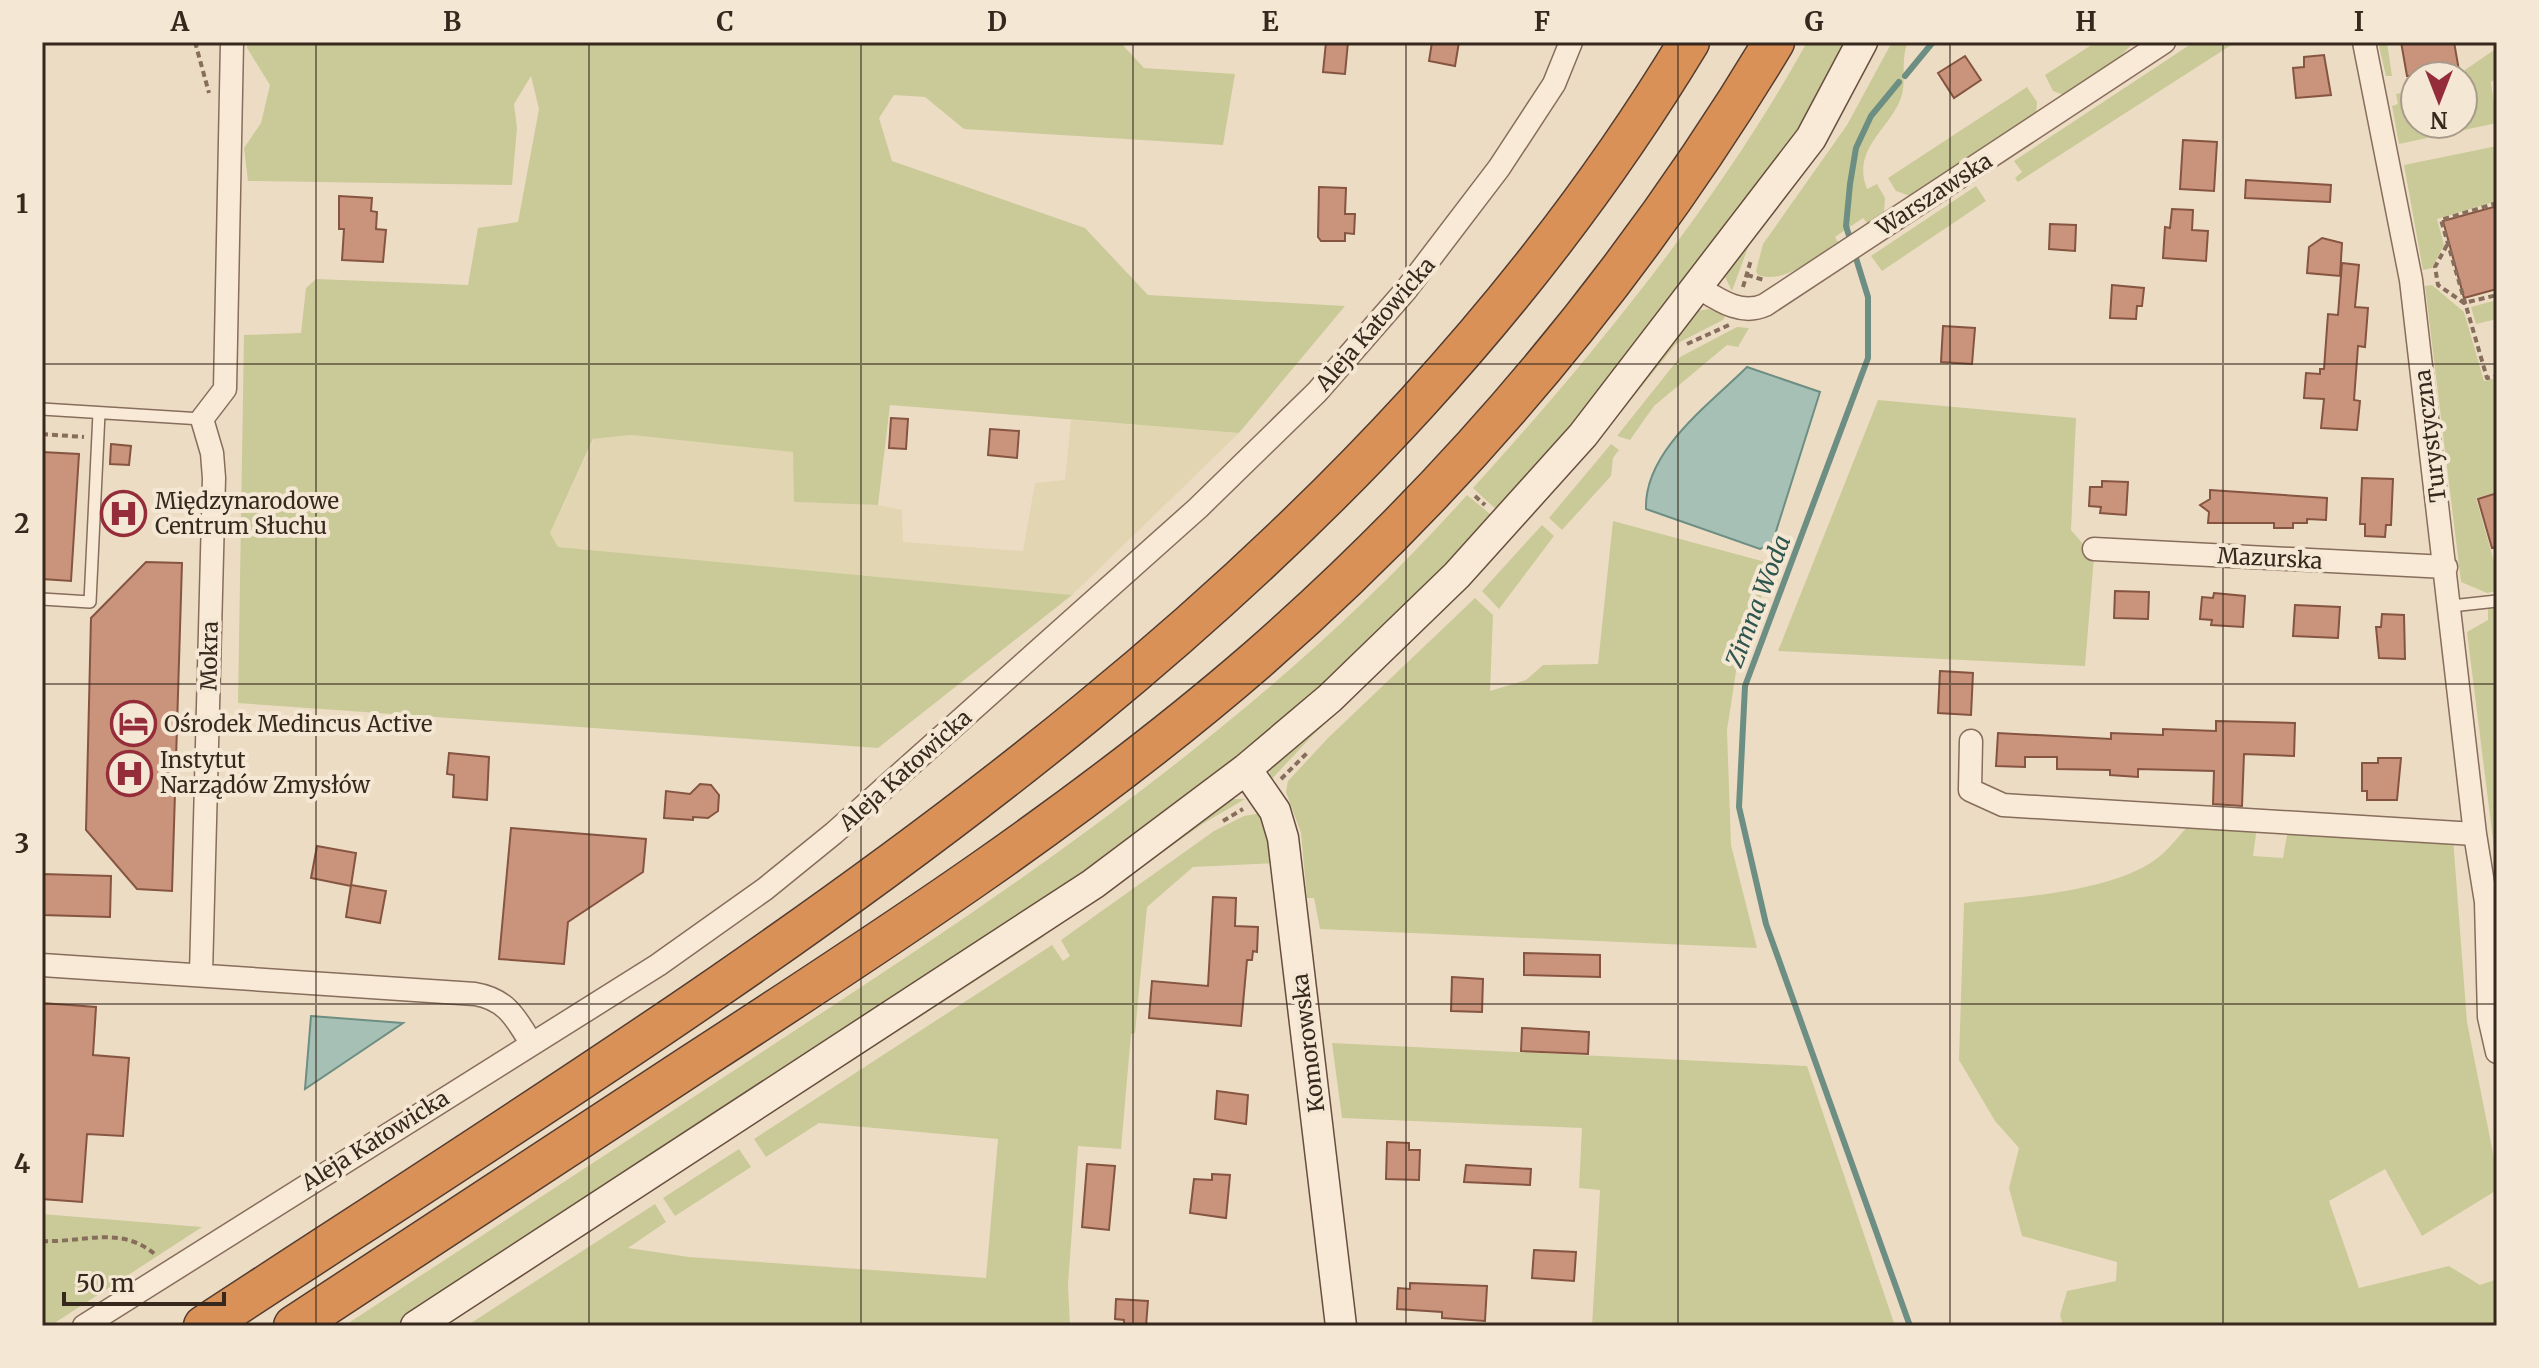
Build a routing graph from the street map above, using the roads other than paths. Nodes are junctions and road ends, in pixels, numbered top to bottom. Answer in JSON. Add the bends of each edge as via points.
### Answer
{"nodes":[{"id":1,"x":232,"y":42,"type":"edge"},
{"id":2,"x":1571,"y":42,"type":"edge"},
{"id":3,"x":1689,"y":42,"type":"edge"},
{"id":4,"x":1774,"y":42,"type":"edge"},
{"id":5,"x":1862,"y":42,"type":"edge"},
{"id":6,"x":2148,"y":42,"type":"edge"},
{"id":7,"x":2164,"y":42,"type":"edge"},
{"id":8,"x":2364,"y":42,"type":"edge"},
{"id":9,"x":2133,"y":63,"type":"junction"},
{"id":10,"x":1698,"y":287,"type":"junction"},
{"id":11,"x":42,"y":409,"type":"edge"},
{"id":12,"x":99,"y":413,"type":"junction"},
{"id":13,"x":202,"y":419,"type":"junction"},
{"id":14,"x":2094,"y":549,"type":"dead end"},
{"id":15,"x":2446,"y":567,"type":"junction"},
{"id":16,"x":42,"y":599,"type":"edge"},
{"id":17,"x":2497,"y":601,"type":"edge"},
{"id":18,"x":2451,"y":606,"type":"junction"},
{"id":19,"x":1971,"y":741,"type":"dead end"},
{"id":20,"x":1246,"y":769,"type":"junction"},
{"id":21,"x":2475,"y":834,"type":"junction"},
{"id":22,"x":2492,"y":942,"type":"edge"},
{"id":23,"x":42,"y":965,"type":"edge"},
{"id":24,"x":201,"y":974,"type":"junction"},
{"id":25,"x":531,"y":1043,"type":"junction"},
{"id":26,"x":2497,"y":1052,"type":"edge"},
{"id":27,"x":84,"y":1326,"type":"edge"},
{"id":28,"x":204,"y":1326,"type":"edge"},
{"id":29,"x":294,"y":1326,"type":"edge"},
{"id":30,"x":416,"y":1326,"type":"edge"},
{"id":31,"x":1341,"y":1326,"type":"edge"}],
"edges":[{"from":1,"to":13,"type":"street","via":[[225,389]]},
{"from":2,"to":25,"type":"street","name":"Aleja Katowicka","via":[[1543,104],[1439,249],[1373,329],[1257,452],[834,833],[710,929]]},
{"from":3,"to":28,"type":"highway","via":[[1589,193],[1440,378],[1362,462],[1117,688],[756,961]]},
{"from":4,"to":29,"type":"highway","via":[[1649,233],[1541,369],[1420,505],[1257,660],[1010,851]]},
{"from":5,"to":10,"type":"street","via":[[1811,138]]},
{"from":6,"to":9,"type":"lane"},
{"from":7,"to":9,"type":"street","name":"Warszawska"},
{"from":8,"to":15,"type":"street","name":"Turystyczna","via":[[2411,280]]},
{"from":9,"to":10,"type":"street","name":"Warszawska","via":[[1756,309],[1729,305]]},
{"from":10,"to":20,"type":"street","via":[[1583,435],[1477,554],[1375,657]]},
{"from":11,"to":12,"type":"lane"},
{"from":12,"to":13,"type":"lane"},
{"from":12,"to":16,"type":"lane","via":[[90,602]]},
{"from":13,"to":24,"type":"street","name":"Mokra","via":[[214,478]]},
{"from":14,"to":15,"type":"street","name":"Mazurska"},
{"from":15,"to":18,"type":"street","name":"Turystyczna"},
{"from":17,"to":18,"type":"lane"},
{"from":18,"to":21,"type":"street","name":"Turystyczna"},
{"from":19,"to":21,"type":"street","via":[[1970,790],[2003,805]]},
{"from":20,"to":30,"type":"street","via":[[1041,919]]},
{"from":20,"to":31,"type":"street","name":"Komorowska","via":[[1275,811],[1283,838]]},
{"from":21,"to":22,"type":"street","name":"Turystyczna"},
{"from":22,"to":26,"type":"street","name":"Turystyczna","via":[[2489,1017]]},
{"from":23,"to":24,"type":"street"},
{"from":24,"to":25,"type":"street","via":[[483,995],[508,1008]]},
{"from":25,"to":27,"type":"street","name":"Aleja Katowicka"}]}
